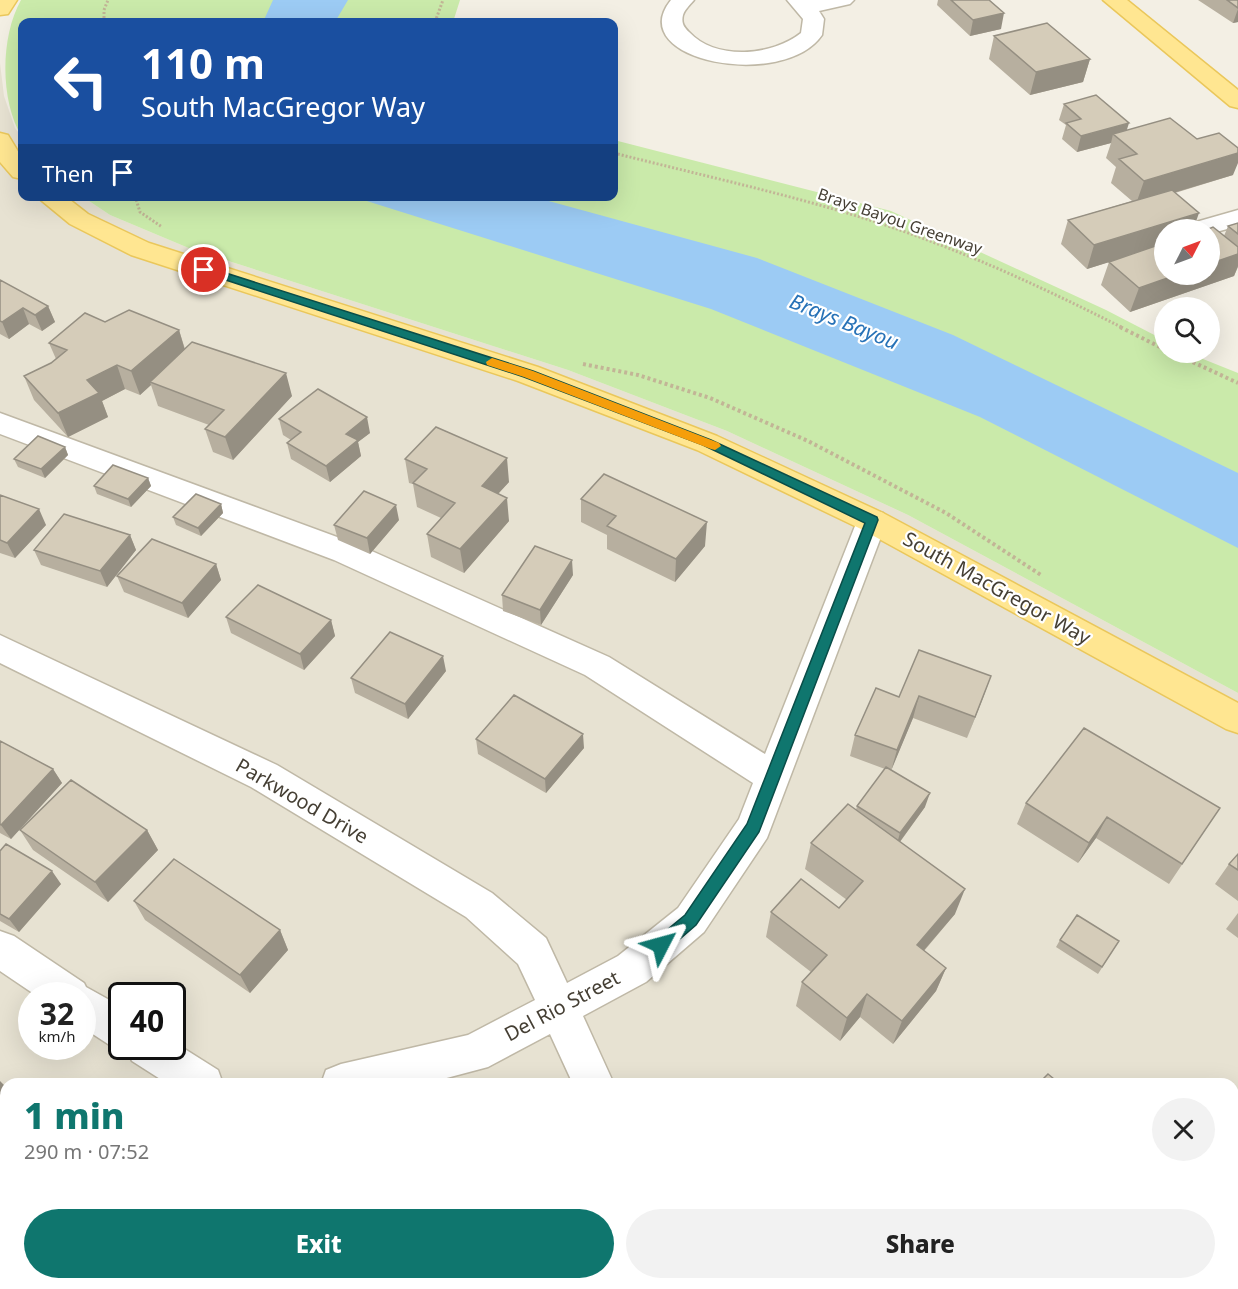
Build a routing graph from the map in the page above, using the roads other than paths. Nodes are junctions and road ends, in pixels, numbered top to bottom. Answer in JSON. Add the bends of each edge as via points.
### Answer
{"nodes":[{"id":1,"x":6,"y":0,"type":"edge"},
{"id":2,"x":683,"y":0,"type":"edge"},
{"id":3,"x":843,"y":0,"type":"edge"},
{"id":4,"x":1114,"y":0,"type":"edge"},
{"id":5,"x":802,"y":4,"type":"edge"},
{"id":6,"x":0,"y":9,"type":"edge"},
{"id":7,"x":1238,"y":101,"type":"edge"},
{"id":8,"x":0,"y":140,"type":"edge"},
{"id":9,"x":18,"y":168,"type":"edge"},
{"id":10,"x":55,"y":201,"type":"edge"},
{"id":11,"x":1238,"y":218,"type":"edge"},
{"id":12,"x":1220,"y":223,"type":"edge"},
{"id":13,"x":0,"y":423,"type":"edge"},
{"id":14,"x":872,"y":520,"type":"junction"},
{"id":15,"x":0,"y":648,"type":"edge"},
{"id":16,"x":1238,"y":719,"type":"edge"},
{"id":17,"x":773,"y":777,"type":"junction"},
{"id":18,"x":0,"y":950,"type":"edge"},
{"id":19,"x":49,"y":982,"type":"edge"},
{"id":20,"x":559,"y":1008,"type":"junction"},
{"id":21,"x":166,"y":1060,"type":"edge"},
{"id":22,"x":194,"y":1078,"type":"edge"},
{"id":23,"x":367,"y":1078,"type":"edge"},
{"id":24,"x":591,"y":1078,"type":"edge"}],
"edges":[{"from":1,"to":6,"type":"main road"},
{"from":2,"to":5,"type":"street","via":[[672,12],[671,23],[688,45],[728,58],[752,59],[793,50],[807,41],[814,30],[814,19]]},
{"from":3,"to":5,"type":"street"},
{"from":4,"to":7,"type":"main road"},
{"from":8,"to":9,"type":"main road"},
{"from":10,"to":14,"type":"main road","name":"South MacGregor Way","via":[[79,219],[140,249],[528,374],[707,442]]},
{"from":11,"to":12,"type":"street"},
{"from":13,"to":17,"type":"street","via":[[345,552],[597,666]]},
{"from":14,"to":16,"type":"main road","name":"South MacGregor Way"},
{"from":14,"to":17,"type":"street","name":"Del Rio Street"},
{"from":15,"to":20,"type":"street","name":"Parkwood Drive","via":[[264,776],[479,905],[532,951]]},
{"from":17,"to":20,"type":"street","name":"Del Rio Street","via":[[754,827],[691,920],[632,969]]},
{"from":18,"to":19,"type":"street"},
{"from":20,"to":23,"type":"street","name":"Del Rio Street","via":[[474,1053]]},
{"from":20,"to":24,"type":"street","name":"Parkwood Drive"},
{"from":21,"to":22,"type":"street"}]}
